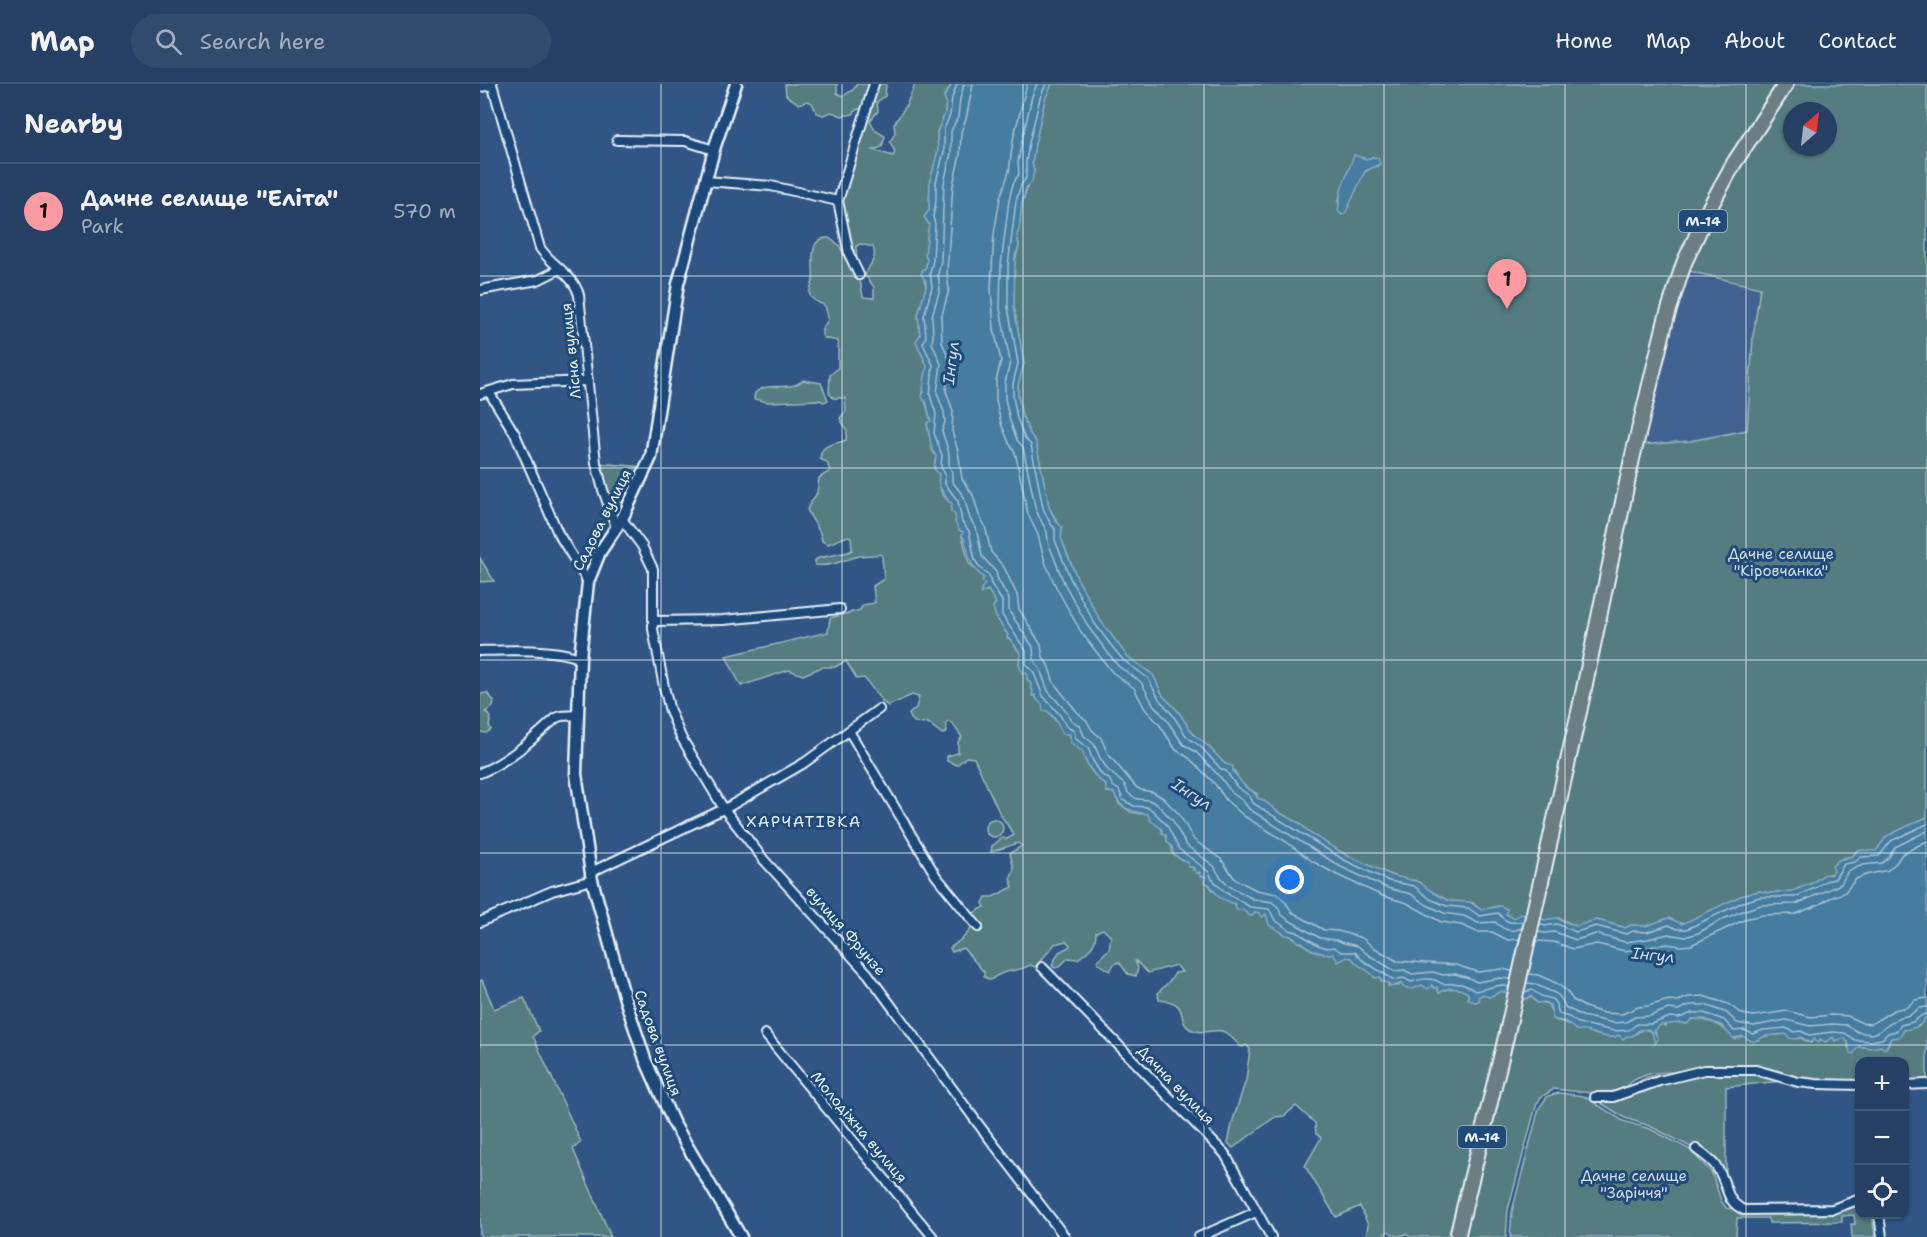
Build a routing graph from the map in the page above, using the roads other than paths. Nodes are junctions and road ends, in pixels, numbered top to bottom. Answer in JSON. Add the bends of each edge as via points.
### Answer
{"nodes":[{"id":1,"x":736,"y":84,"type":"edge"},
{"id":2,"x":874,"y":84,"type":"edge"},
{"id":3,"x":1786,"y":84,"type":"edge"},
{"id":4,"x":492,"y":85,"type":"edge"},
{"id":5,"x":480,"y":87,"type":"edge"},
{"id":6,"x":617,"y":140,"type":"dead end"},
{"id":7,"x":714,"y":150,"type":"junction"},
{"id":8,"x":705,"y":181,"type":"junction"},
{"id":9,"x":838,"y":201,"type":"junction"},
{"id":10,"x":560,"y":269,"type":"junction"},
{"id":11,"x":859,"y":275,"type":"dead end"},
{"id":12,"x":480,"y":290,"type":"edge"},
{"id":13,"x":588,"y":381,"type":"junction"},
{"id":14,"x":489,"y":392,"type":"junction"},
{"id":15,"x":480,"y":393,"type":"edge"},
{"id":16,"x":619,"y":523,"type":"junction"},
{"id":17,"x":588,"y":582,"type":"junction"},
{"id":18,"x":840,"y":609,"type":"dead end"},
{"id":19,"x":653,"y":621,"type":"junction"},
{"id":20,"x":480,"y":651,"type":"edge"},
{"id":21,"x":580,"y":658,"type":"junction"},
{"id":22,"x":879,"y":709,"type":"dead end"},
{"id":23,"x":578,"y":715,"type":"junction"},
{"id":24,"x":849,"y":731,"type":"junction"},
{"id":25,"x":480,"y":774,"type":"edge"},
{"id":26,"x":724,"y":809,"type":"junction"},
{"id":27,"x":591,"y":876,"type":"junction"},
{"id":28,"x":480,"y":922,"type":"edge"},
{"id":29,"x":978,"y":927,"type":"dead end"},
{"id":30,"x":1042,"y":967,"type":"dead end"},
{"id":31,"x":765,"y":1034,"type":"dead end"},
{"id":32,"x":1927,"y":1084,"type":"edge"},
{"id":33,"x":1855,"y":1085,"type":"edge"},
{"id":34,"x":1909,"y":1085,"type":"edge"},
{"id":35,"x":1595,"y":1097,"type":"dead end"},
{"id":36,"x":1696,"y":1149,"type":"dead end"},
{"id":37,"x":1855,"y":1201,"type":"edge"},
{"id":38,"x":1256,"y":1212,"type":"junction"},
{"id":39,"x":1880,"y":1219,"type":"edge"},
{"id":40,"x":741,"y":1237,"type":"edge"},
{"id":41,"x":933,"y":1237,"type":"edge"},
{"id":42,"x":1065,"y":1237,"type":"edge"},
{"id":43,"x":1198,"y":1237,"type":"edge"},
{"id":44,"x":1271,"y":1237,"type":"edge"},
{"id":45,"x":1457,"y":1237,"type":"edge"},
{"id":46,"x":1882,"y":1237,"type":"edge"}],
"edges":[{"from":1,"to":7,"type":"street","name":"Садова вулиця"},
{"from":2,"to":9,"type":"street"},
{"from":3,"to":45,"type":"highway","number":"М-14","via":[[1721,185],[1671,300],[1632,459],[1506,1037]]},
{"from":4,"to":5,"type":"street"},
{"from":4,"to":10,"type":"street","name":"Лісна вулиця","via":[[537,239],[544,254]]},
{"from":6,"to":7,"type":"street","via":[[685,141]]},
{"from":7,"to":8,"type":"street","name":"Садова вулиця"},
{"from":8,"to":9,"type":"street","via":[[771,186]]},
{"from":8,"to":16,"type":"street","name":"Садова вулиця","via":[[673,307],[653,447]]},
{"from":9,"to":11,"type":"street","via":[[849,254]]},
{"from":10,"to":12,"type":"street","via":[[538,280]]},
{"from":10,"to":13,"type":"street","name":"Лісна вулиця","via":[[574,282],[579,295]]},
{"from":13,"to":14,"type":"street","via":[[513,384]]},
{"from":13,"to":16,"type":"street","name":"Лісна вулиця","via":[[596,463],[603,490]]},
{"from":14,"to":15,"type":"street"},
{"from":14,"to":17,"type":"street","via":[[515,434],[558,533]]},
{"from":16,"to":17,"type":"street","name":"Садова вулиця","via":[[600,552]]},
{"from":16,"to":19,"type":"street","name":"вулиця Фрунзе","via":[[642,546],[652,569]]},
{"from":17,"to":21,"type":"street","name":"Садова вулиця"},
{"from":18,"to":19,"type":"street","via":[[723,620]]},
{"from":19,"to":26,"type":"street","name":"вулиця Фрунзе","via":[[670,711]]},
{"from":20,"to":21,"type":"street","via":[[541,652]]},
{"from":21,"to":23,"type":"street","name":"Садова вулиця"},
{"from":22,"to":24,"type":"street"},
{"from":23,"to":25,"type":"street","via":[[556,718],[524,746]]},
{"from":23,"to":27,"type":"street","name":"Садова вулиця","via":[[576,774]]},
{"from":24,"to":26,"type":"street","via":[[804,763]]},
{"from":24,"to":29,"type":"street","via":[[936,876]]},
{"from":26,"to":27,"type":"street"},
{"from":26,"to":42,"type":"street","name":"вулиця Фрунзе","via":[[764,860],[868,974]]},
{"from":27,"to":28,"type":"street"},
{"from":27,"to":40,"type":"street","name":"Садова вулиця","via":[[649,1069],[673,1122]]},
{"from":30,"to":38,"type":"street","name":"Дачна вулиця","via":[[1225,1154]]},
{"from":31,"to":41,"type":"street","name":"Молодіжна вулиця"},
{"from":32,"to":34,"type":"street"},
{"from":33,"to":35,"type":"street","via":[[1798,1082],[1756,1070],[1704,1070],[1613,1097]]},
{"from":36,"to":37,"type":"street","via":[[1716,1166],[1729,1198],[1744,1210],[1833,1209]]},
{"from":38,"to":43,"type":"street"},
{"from":38,"to":44,"type":"street","name":"Дачна вулиця"},
{"from":39,"to":46,"type":"street"}]}
